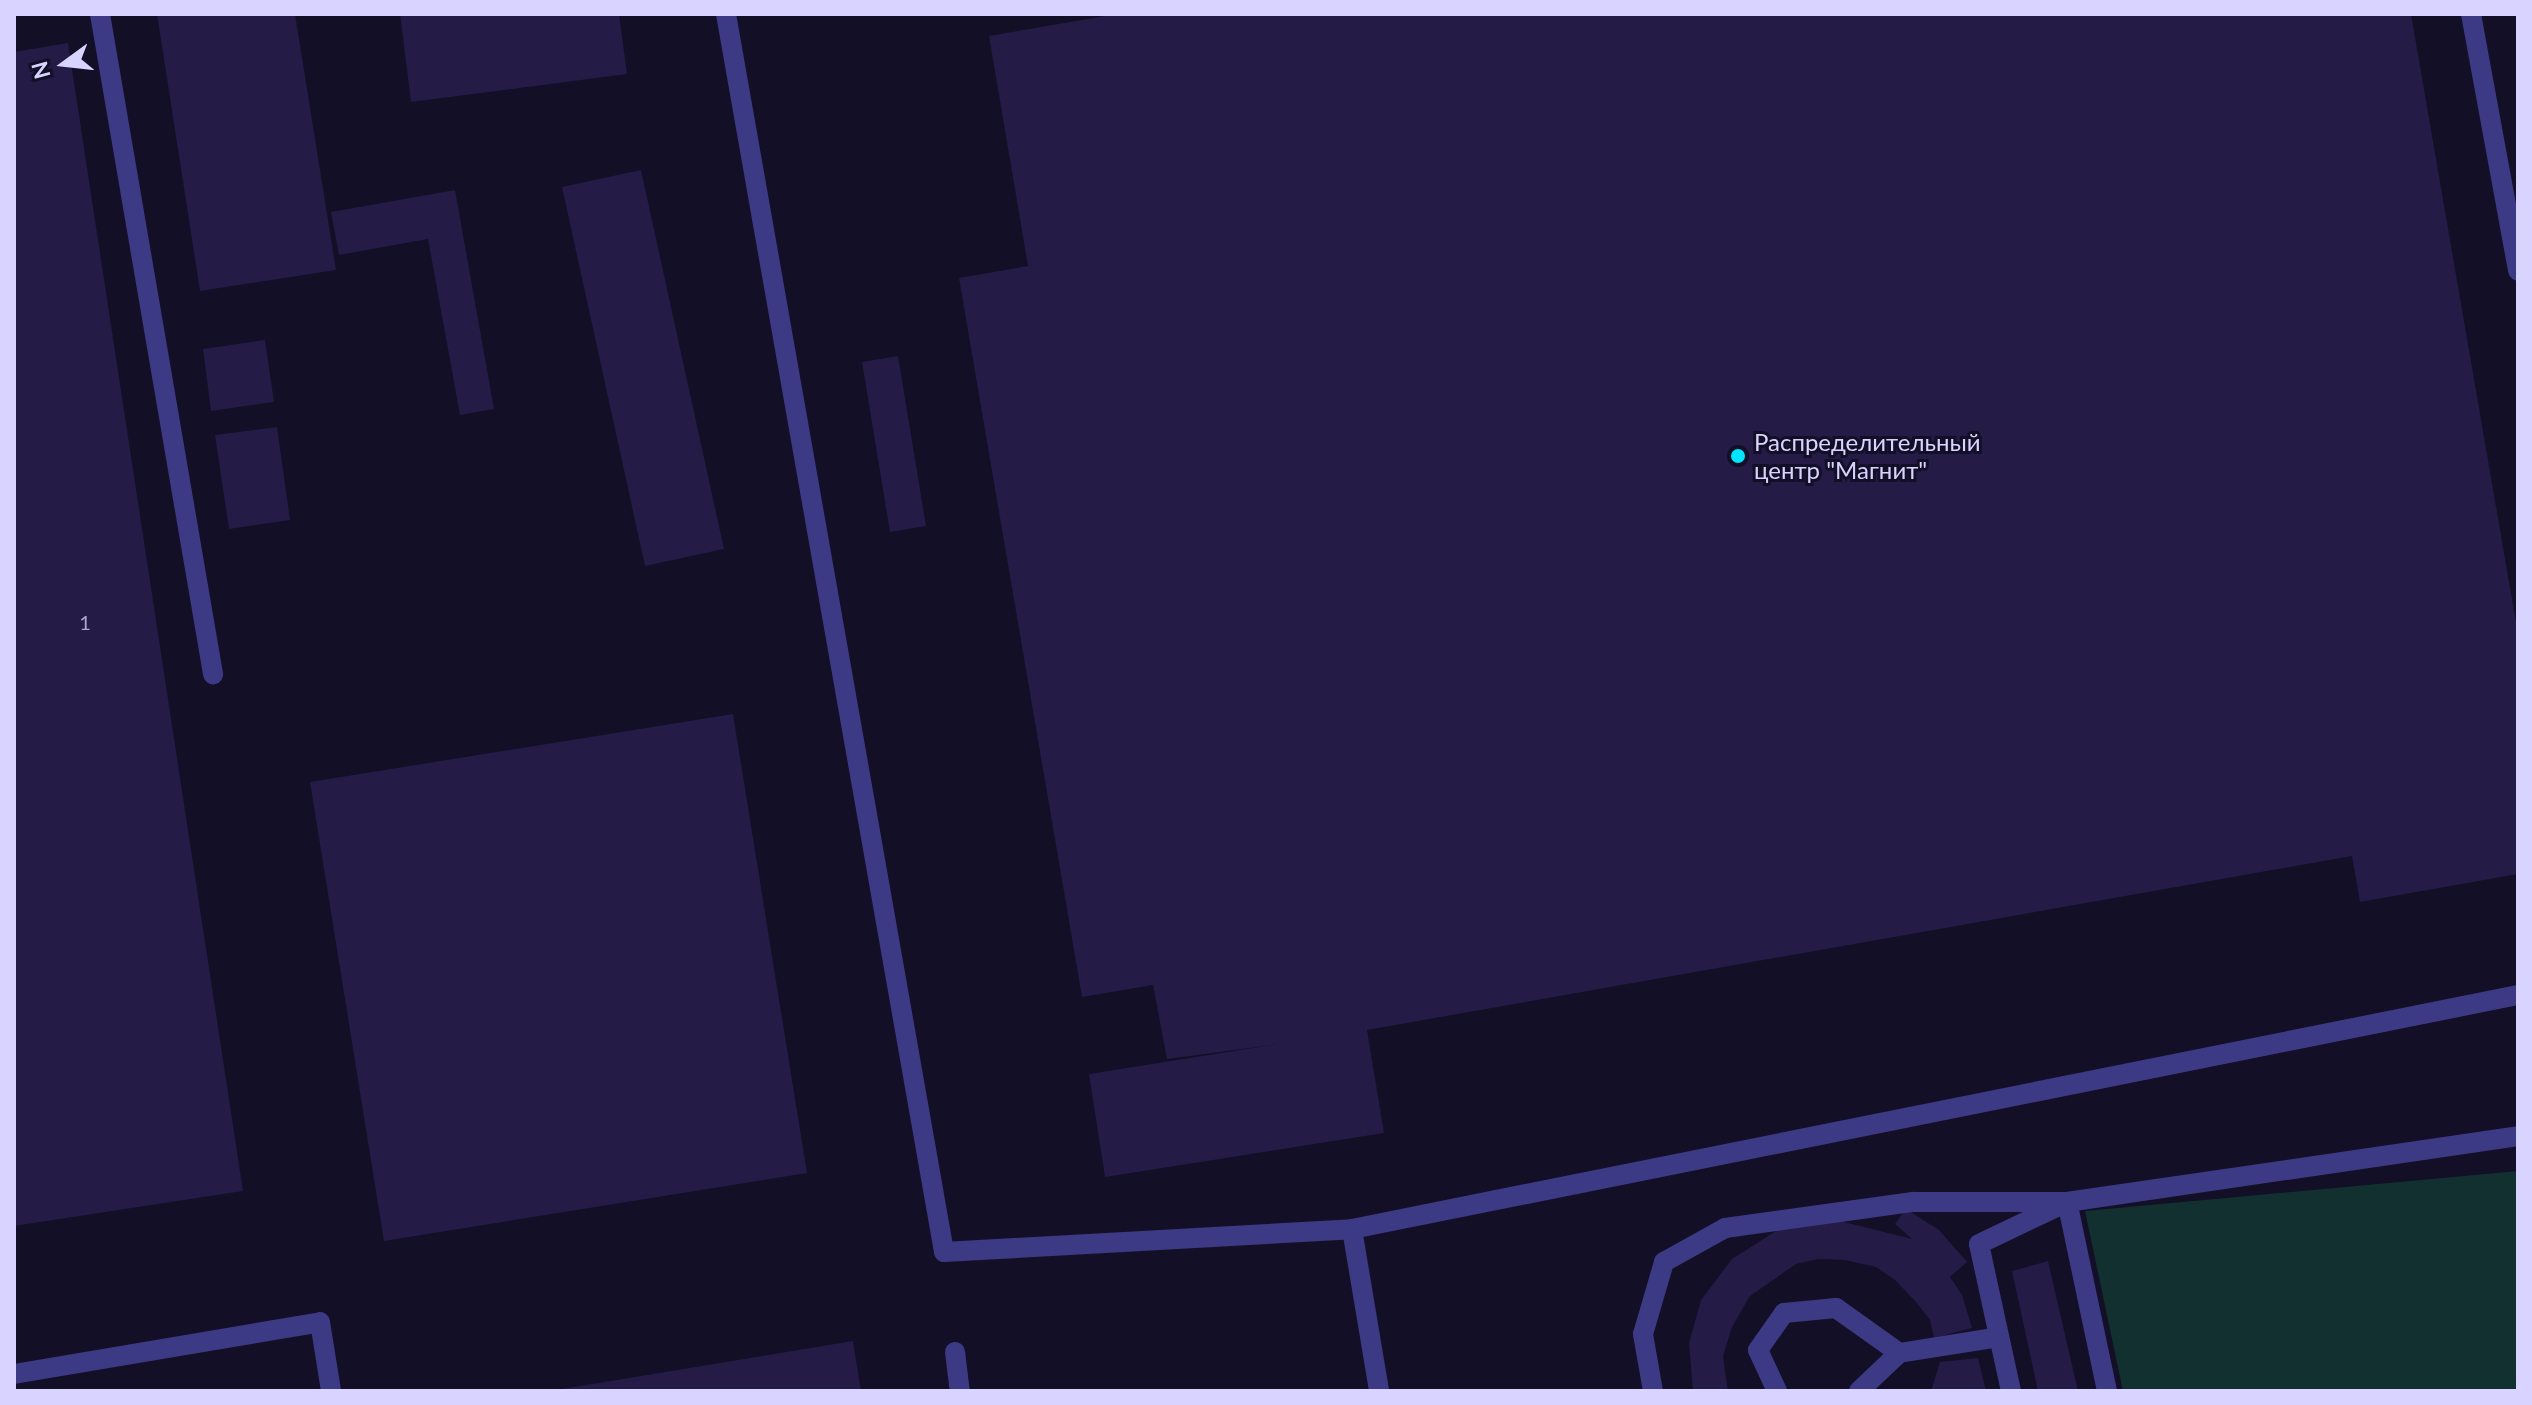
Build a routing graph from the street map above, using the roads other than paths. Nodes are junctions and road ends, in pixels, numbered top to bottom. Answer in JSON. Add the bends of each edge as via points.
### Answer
{"nodes":[{"id":1,"x":100,"y":14,"type":"edge"},
{"id":2,"x":726,"y":14,"type":"edge"},
{"id":3,"x":2471,"y":14,"type":"edge"},
{"id":4,"x":2518,"y":271,"type":"edge"},
{"id":5,"x":213,"y":674,"type":"dead end"},
{"id":6,"x":2518,"y":995,"type":"edge"},
{"id":7,"x":2518,"y":1136,"type":"edge"},
{"id":8,"x":2067,"y":1202,"type":"junction"},
{"id":9,"x":1352,"y":1229,"type":"junction"},
{"id":10,"x":1999,"y":1337,"type":"junction"},
{"id":11,"x":955,"y":1352,"type":"dead end"},
{"id":12,"x":1899,"y":1353,"type":"junction"},
{"id":13,"x":14,"y":1374,"type":"edge"},
{"id":14,"x":331,"y":1391,"type":"edge"},
{"id":15,"x":960,"y":1391,"type":"edge"},
{"id":16,"x":1379,"y":1391,"type":"edge"},
{"id":17,"x":1653,"y":1391,"type":"edge"},
{"id":18,"x":1777,"y":1391,"type":"edge"},
{"id":19,"x":1859,"y":1391,"type":"edge"},
{"id":20,"x":2011,"y":1391,"type":"edge"},
{"id":21,"x":2107,"y":1391,"type":"edge"}],
"edges":[{"from":1,"to":5,"type":"lane"},
{"from":2,"to":9,"type":"lane","via":[[944,1252]]},
{"from":3,"to":4,"type":"lane"},
{"from":6,"to":9,"type":"lane"},
{"from":7,"to":8,"type":"lane"},
{"from":8,"to":10,"type":"lane","via":[[1979,1244]]},
{"from":8,"to":17,"type":"lane","via":[[1913,1202],[1725,1228],[1664,1262],[1643,1334]]},
{"from":8,"to":21,"type":"lane"},
{"from":9,"to":16,"type":"lane"},
{"from":10,"to":12,"type":"lane"},
{"from":10,"to":20,"type":"lane"},
{"from":11,"to":15,"type":"lane"},
{"from":12,"to":18,"type":"lane","via":[[1836,1308],[1784,1313],[1758,1350]]},
{"from":12,"to":19,"type":"lane"},
{"from":13,"to":14,"type":"lane","via":[[320,1322]]}]}
